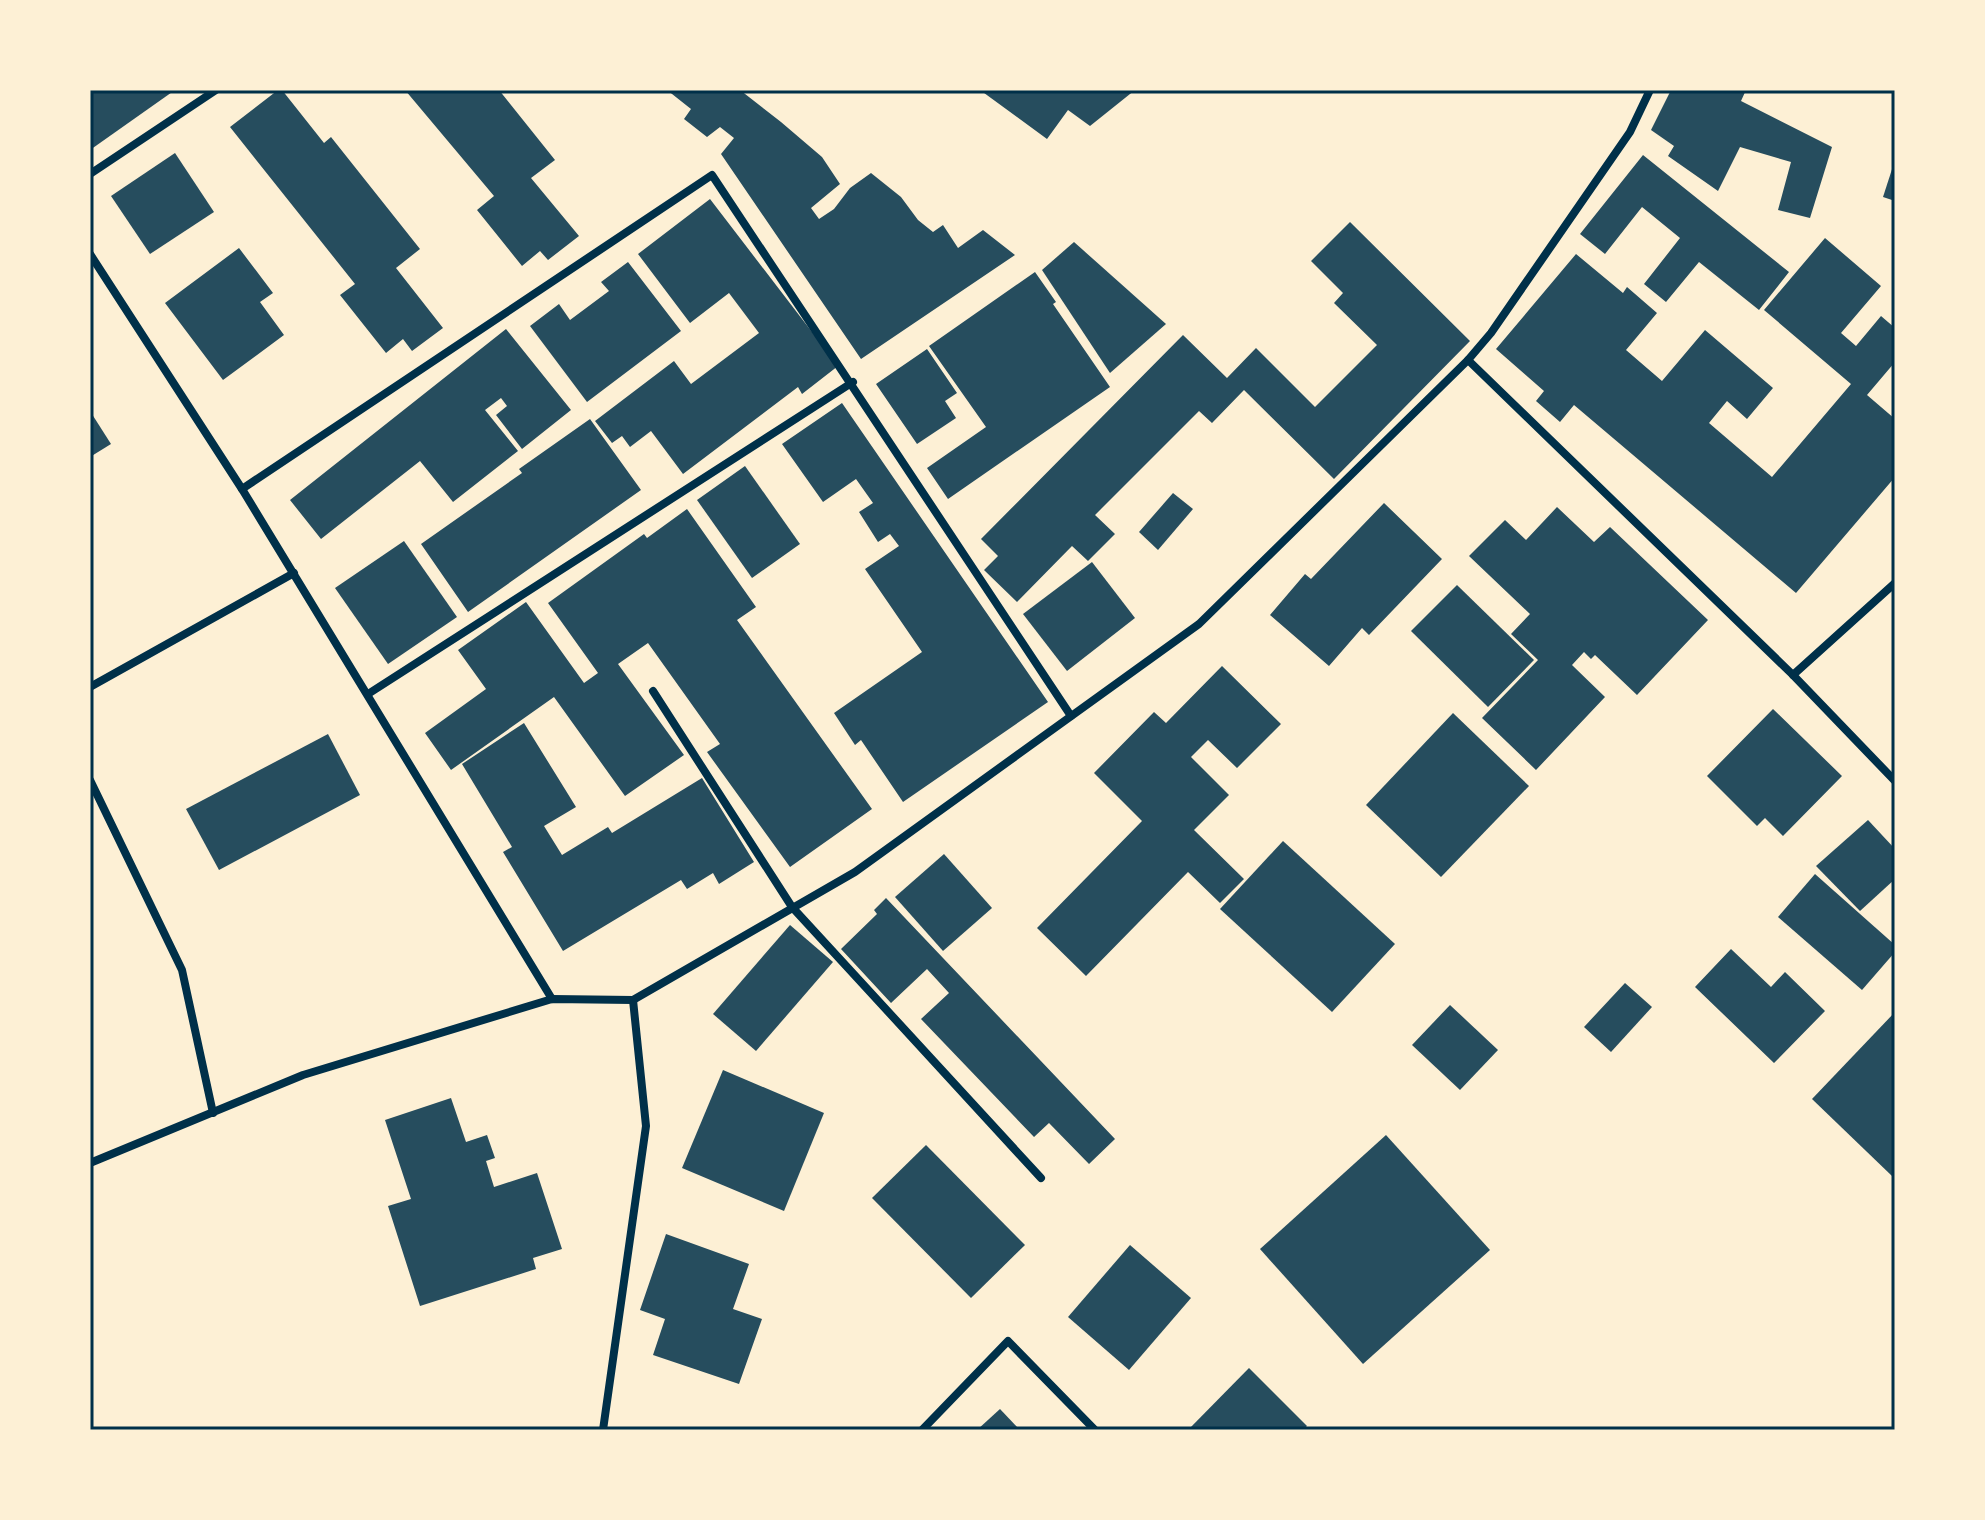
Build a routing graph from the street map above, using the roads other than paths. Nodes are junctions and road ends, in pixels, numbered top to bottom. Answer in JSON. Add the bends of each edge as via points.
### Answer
{"nodes":[{"id":1,"x":216,"y":90,"type":"edge"},
{"id":2,"x":1650,"y":90,"type":"edge"},
{"id":3,"x":90,"y":174,"type":"edge"},
{"id":4,"x":90,"y":254,"type":"edge"},
{"id":5,"x":1468,"y":360,"type":"junction"},
{"id":6,"x":853,"y":382,"type":"junction"},
{"id":7,"x":242,"y":489,"type":"junction"},
{"id":8,"x":294,"y":573,"type":"junction"},
{"id":9,"x":1895,"y":583,"type":"edge"},
{"id":10,"x":1793,"y":675,"type":"junction"},
{"id":11,"x":90,"y":687,"type":"edge"},
{"id":12,"x":653,"y":691,"type":"dead end"},
{"id":13,"x":368,"y":694,"type":"junction"},
{"id":14,"x":1071,"y":716,"type":"junction"},
{"id":15,"x":90,"y":780,"type":"edge"},
{"id":16,"x":1895,"y":781,"type":"edge"},
{"id":17,"x":792,"y":907,"type":"junction"},
{"id":18,"x":552,"y":999,"type":"junction"},
{"id":19,"x":633,"y":1000,"type":"junction"},
{"id":20,"x":213,"y":1113,"type":"junction"},
{"id":21,"x":90,"y":1163,"type":"edge"},
{"id":22,"x":1041,"y":1178,"type":"dead end"},
{"id":23,"x":603,"y":1430,"type":"edge"},
{"id":24,"x":922,"y":1430,"type":"edge"},
{"id":25,"x":1095,"y":1430,"type":"edge"}],
"edges":[{"from":1,"to":3,"type":"street"},
{"from":2,"to":5,"type":"street","via":[[1630,132]]},
{"from":4,"to":7,"type":"street"},
{"from":5,"to":10,"type":"street"},
{"from":5,"to":14,"type":"street","via":[[1199,624]]},
{"from":6,"to":7,"type":"street","via":[[712,175]]},
{"from":6,"to":13,"type":"street"},
{"from":6,"to":14,"type":"street"},
{"from":7,"to":8,"type":"street"},
{"from":8,"to":11,"type":"street"},
{"from":8,"to":13,"type":"street"},
{"from":9,"to":10,"type":"street"},
{"from":10,"to":16,"type":"street"},
{"from":12,"to":17,"type":"street"},
{"from":13,"to":18,"type":"street"},
{"from":14,"to":17,"type":"street","via":[[855,872]]},
{"from":15,"to":20,"type":"street","via":[[182,970]]},
{"from":17,"to":19,"type":"street"},
{"from":17,"to":22,"type":"street"},
{"from":18,"to":19,"type":"street"},
{"from":18,"to":20,"type":"street","via":[[303,1075]]},
{"from":19,"to":23,"type":"street","via":[[646,1126]]},
{"from":20,"to":21,"type":"street"},
{"from":24,"to":25,"type":"street","via":[[1008,1341]]}]}
